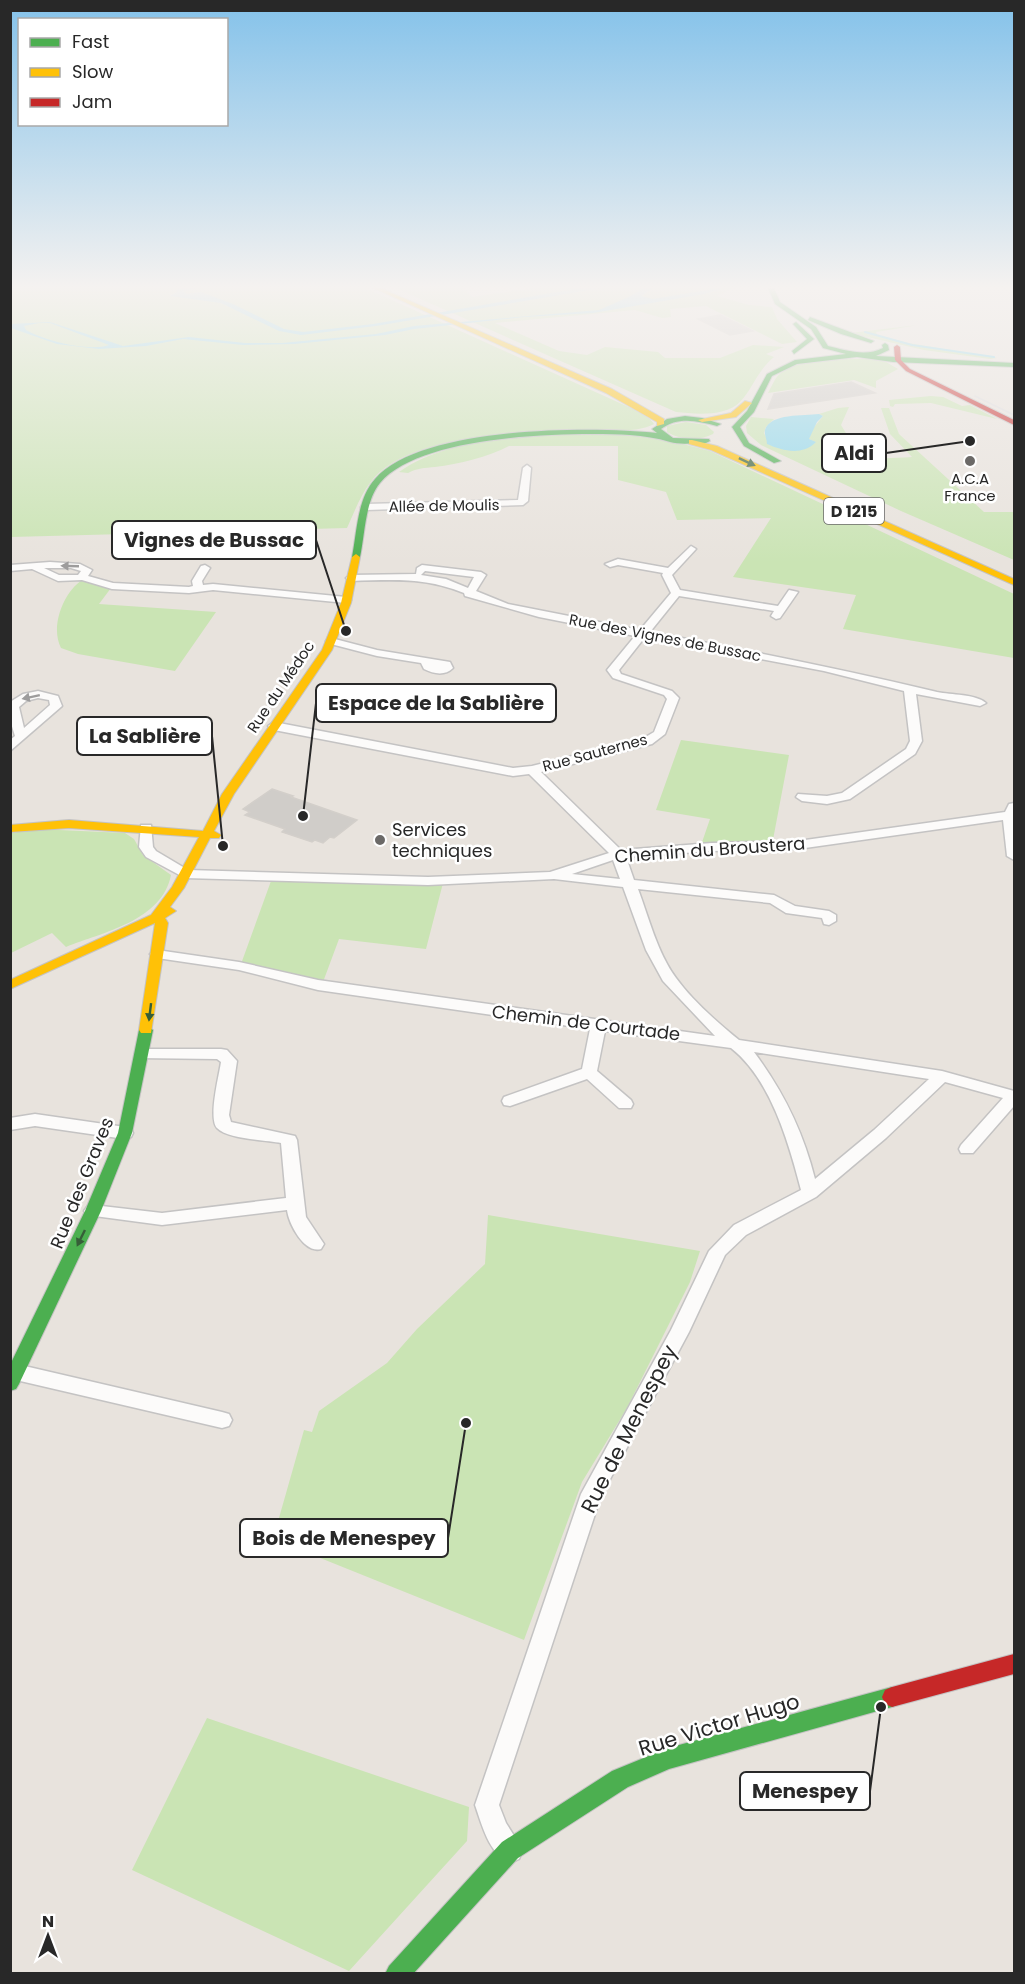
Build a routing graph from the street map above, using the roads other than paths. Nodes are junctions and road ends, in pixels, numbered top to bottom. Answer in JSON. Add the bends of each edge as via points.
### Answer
{"nodes":[{"id":1,"x":583,"y":379,"type":"edge"},
{"id":2,"x":762,"y":379,"type":"edge"},
{"id":3,"x":766,"y":379,"type":"edge"},
{"id":4,"x":938,"y":379,"type":"edge"},
{"id":5,"x":609,"y":390,"type":"junction"},
{"id":6,"x":625,"y":396,"type":"junction"},
{"id":7,"x":752,"y":400,"type":"junction"},
{"id":8,"x":686,"y":419,"type":"junction"},
{"id":9,"x":702,"y":420,"type":"junction"},
{"id":10,"x":1014,"y":421,"type":"edge"},
{"id":11,"x":660,"y":429,"type":"junction"},
{"id":12,"x":722,"y":432,"type":"junction"},
{"id":13,"x":692,"y":442,"type":"junction"},
{"id":14,"x":777,"y":461,"type":"junction"},
{"id":15,"x":527,"y":468,"type":"dead end"},
{"id":16,"x":366,"y":507,"type":"junction"},
{"id":17,"x":691,"y":549,"type":"dead end"},
{"id":18,"x":610,"y":564,"type":"dead end"},
{"id":19,"x":10,"y":568,"type":"edge"},
{"id":20,"x":205,"y":568,"type":"dead end"},
{"id":21,"x":1014,"y":570,"type":"edge"},
{"id":22,"x":669,"y":571,"type":"junction"},
{"id":23,"x":416,"y":577,"type":"junction"},
{"id":24,"x":351,"y":578,"type":"junction"},
{"id":25,"x":1014,"y":582,"type":"edge"},
{"id":26,"x":199,"y":588,"type":"junction"},
{"id":27,"x":793,"y":592,"type":"dead end"},
{"id":28,"x":676,"y":593,"type":"junction"},
{"id":29,"x":469,"y":594,"type":"junction"},
{"id":30,"x":346,"y":600,"type":"junction"},
{"id":31,"x":643,"y":634,"type":"junction"},
{"id":32,"x":331,"y":641,"type":"junction"},
{"id":33,"x":426,"y":661,"type":"dead end"},
{"id":34,"x":910,"y":689,"type":"junction"},
{"id":35,"x":980,"y":703,"type":"dead end"},
{"id":36,"x":273,"y":729,"type":"junction"},
{"id":37,"x":21,"y":735,"type":"dead end"},
{"id":38,"x":10,"y":747,"type":"edge"},
{"id":39,"x":532,"y":770,"type":"junction"},
{"id":40,"x":802,"y":797,"type":"dead end"},
{"id":41,"x":1012,"y":811,"type":"edge"},
{"id":42,"x":146,"y":828,"type":"junction"},
{"id":43,"x":10,"y":829,"type":"edge"},
{"id":44,"x":206,"y":834,"type":"junction"},
{"id":45,"x":618,"y":854,"type":"junction"},
{"id":46,"x":1014,"y":856,"type":"edge"},
{"id":47,"x":191,"y":874,"type":"junction"},
{"id":48,"x":551,"y":876,"type":"junction"},
{"id":49,"x":629,"y":884,"type":"junction"},
{"id":50,"x":157,"y":916,"type":"junction"},
{"id":51,"x":829,"y":921,"type":"dead end"},
{"id":52,"x":157,"y":954,"type":"junction"},
{"id":53,"x":10,"y":985,"type":"edge"},
{"id":54,"x":599,"y":1025,"type":"junction"},
{"id":55,"x":732,"y":1042,"type":"junction"},
{"id":56,"x":143,"y":1054,"type":"junction"},
{"id":57,"x":589,"y":1072,"type":"junction"},
{"id":58,"x":942,"y":1076,"type":"junction"},
{"id":59,"x":1014,"y":1096,"type":"edge"},
{"id":60,"x":510,"y":1101,"type":"dead end"},
{"id":61,"x":625,"y":1104,"type":"dead end"},
{"id":62,"x":10,"y":1124,"type":"edge"},
{"id":63,"x":124,"y":1133,"type":"junction"},
{"id":64,"x":967,"y":1149,"type":"dead end"},
{"id":65,"x":810,"y":1192,"type":"junction"},
{"id":66,"x":296,"y":1203,"type":"junction"},
{"id":67,"x":93,"y":1211,"type":"junction"},
{"id":68,"x":315,"y":1244,"type":"dead end"},
{"id":69,"x":13,"y":1378,"type":"edge"},
{"id":70,"x":222,"y":1420,"type":"dead end"},
{"id":71,"x":1014,"y":1664,"type":"edge"},
{"id":72,"x":510,"y":1850,"type":"junction"},
{"id":73,"x":397,"y":1974,"type":"edge"}],
"edges":[{"from":1,"to":5,"type":"main road"},
{"from":2,"to":7,"type":"main road"},
{"from":3,"to":7,"type":"main road"},
{"from":4,"to":10,"type":"main road"},
{"from":5,"to":6,"type":"main road"},
{"from":5,"to":11,"type":"main road","via":[[654,414],[661,421]]},
{"from":6,"to":7,"type":"main road","via":[[665,411],[696,415],[722,413]]},
{"from":6,"to":8,"type":"main road"},
{"from":7,"to":9,"type":"main road","via":[[739,412]]},
{"from":7,"to":12,"type":"main road"},
{"from":7,"to":14,"type":"main road","via":[[738,424],[737,435]]},
{"from":8,"to":9,"type":"main road"},
{"from":8,"to":11,"type":"main road"},
{"from":9,"to":12,"type":"main road"},
{"from":11,"to":13,"type":"main road"},
{"from":11,"to":16,"type":"main road","name":"Rue du Médoc","via":[[527,434],[440,448],[400,464],[383,476],[372,489]]},
{"from":12,"to":13,"type":"main road","via":[[710,440]]},
{"from":12,"to":14,"type":"main road","number":"D 1215","via":[[726,440]]},
{"from":13,"to":25,"type":"main road","number":"D 1215","one_way":true,"via":[[714,448]]},
{"from":14,"to":21,"type":"main road","number":"D 1215"},
{"from":15,"to":16,"type":"street","name":"Allée de Moulis","via":[[520,503]]},
{"from":16,"to":24,"type":"main road","name":"Rue du Médoc"},
{"from":17,"to":22,"type":"street"},
{"from":18,"to":22,"type":"street"},
{"from":19,"to":26,"type":"street","via":[[35,567],[62,579],[82,577],[112,586]]},
{"from":20,"to":26,"type":"street","via":[[197,581]]},
{"from":22,"to":28,"type":"street","via":[[668,581]]},
{"from":23,"to":24,"type":"street","name":"Rue des Vignes de Bussac"},
{"from":23,"to":29,"type":"street","name":"Rue des Vignes de Bussac","via":[[442,581]]},
{"from":23,"to":29,"type":"street","via":[[422,568],[481,575]]},
{"from":24,"to":30,"type":"main road","name":"Rue du Médoc"},
{"from":26,"to":30,"type":"street"},
{"from":27,"to":28,"type":"street","via":[[778,613]]},
{"from":28,"to":31,"type":"street","name":"Rue Sauternes"},
{"from":29,"to":31,"type":"street","name":"Rue des Vignes de Bussac","via":[[539,614]]},
{"from":30,"to":32,"type":"main road","name":"Rue du Médoc"},
{"from":31,"to":34,"type":"street","name":"Rue des Vignes de Bussac","via":[[824,668]]},
{"from":31,"to":39,"type":"street","name":"Rue Sauternes","via":[[613,670],[616,676],[673,698],[659,734],[648,741]]},
{"from":32,"to":33,"type":"street"},
{"from":32,"to":36,"type":"main road","name":"Rue du Médoc"},
{"from":34,"to":35,"type":"street","name":"Rue des Vignes de Bussac"},
{"from":34,"to":40,"type":"street","via":[[916,741],[911,751],[846,796],[827,800]]},
{"from":36,"to":39,"type":"street","name":"Rue Sauternes","via":[[409,757],[413,752],[513,772]]},
{"from":36,"to":44,"type":"main road","name":"Rue du Médoc","via":[[244,768]]},
{"from":37,"to":38,"type":"street"},
{"from":39,"to":45,"type":"street"},
{"from":41,"to":45,"type":"street","name":"Chemin du Broustera","via":[[798,845]]},
{"from":41,"to":46,"type":"street"},
{"from":42,"to":43,"type":"main road","via":[[69,824]]},
{"from":42,"to":44,"type":"main road"},
{"from":42,"to":47,"type":"street","via":[[146,847],[151,854]]},
{"from":44,"to":47,"type":"main road","name":"Rue du Médoc"},
{"from":45,"to":48,"type":"street","name":"Chemin du Broustera"},
{"from":45,"to":49,"type":"street"},
{"from":47,"to":48,"type":"street","name":"Chemin du Broustera","via":[[428,881]]},
{"from":47,"to":50,"type":"main road","name":"Rue du Médoc","via":[[187,894],[174,909]]},
{"from":48,"to":49,"type":"street"},
{"from":49,"to":51,"type":"street","via":[[774,899],[791,910],[829,915]]},
{"from":49,"to":55,"type":"street","via":[[653,950],[670,981]]},
{"from":50,"to":52,"type":"main road","name":"Rue des Graves","via":[[162,923]]},
{"from":50,"to":53,"type":"main road","name":"Rue du Médoc"},
{"from":52,"to":54,"type":"street","name":"Chemin de Courtade","via":[[239,966],[318,985]]},
{"from":52,"to":56,"type":"main road","name":"Rue des Graves","one_way":true},
{"from":54,"to":55,"type":"street","name":"Chemin de Courtade"},
{"from":54,"to":57,"type":"street"},
{"from":55,"to":58,"type":"street","name":"Chemin de Courtade"},
{"from":55,"to":65,"type":"street","via":[[747,1053],[771,1086],[799,1149]]},
{"from":56,"to":63,"type":"main road","name":"Rue des Graves"},
{"from":56,"to":66,"type":"street","via":[[221,1053],[229,1061],[223,1125],[233,1131],[289,1140]]},
{"from":57,"to":60,"type":"street"},
{"from":57,"to":61,"type":"street"},
{"from":58,"to":59,"type":"street","name":"Chemin de Courtade"},
{"from":58,"to":65,"type":"street","name":"Rue de Menespey"},
{"from":59,"to":64,"type":"street"},
{"from":62,"to":63,"type":"street","via":[[35,1120]]},
{"from":63,"to":67,"type":"main road","name":"Rue des Graves"},
{"from":65,"to":72,"type":"street","name":"Rue de Menespey","via":[[740,1230],[718,1251],[680,1332],[591,1494],[487,1804],[497,1831]]},
{"from":66,"to":67,"type":"street","via":[[162,1219]]},
{"from":66,"to":68,"type":"street","via":[[297,1218]]},
{"from":67,"to":69,"type":"main road","name":"Rue des Graves","one_way":true},
{"from":69,"to":70,"type":"street"},
{"from":71,"to":72,"type":"main road","name":"Rue Victor Hugo","via":[[668,1759],[620,1779]]},
{"from":72,"to":73,"type":"main road","name":"Rue Victor Hugo"}]}
